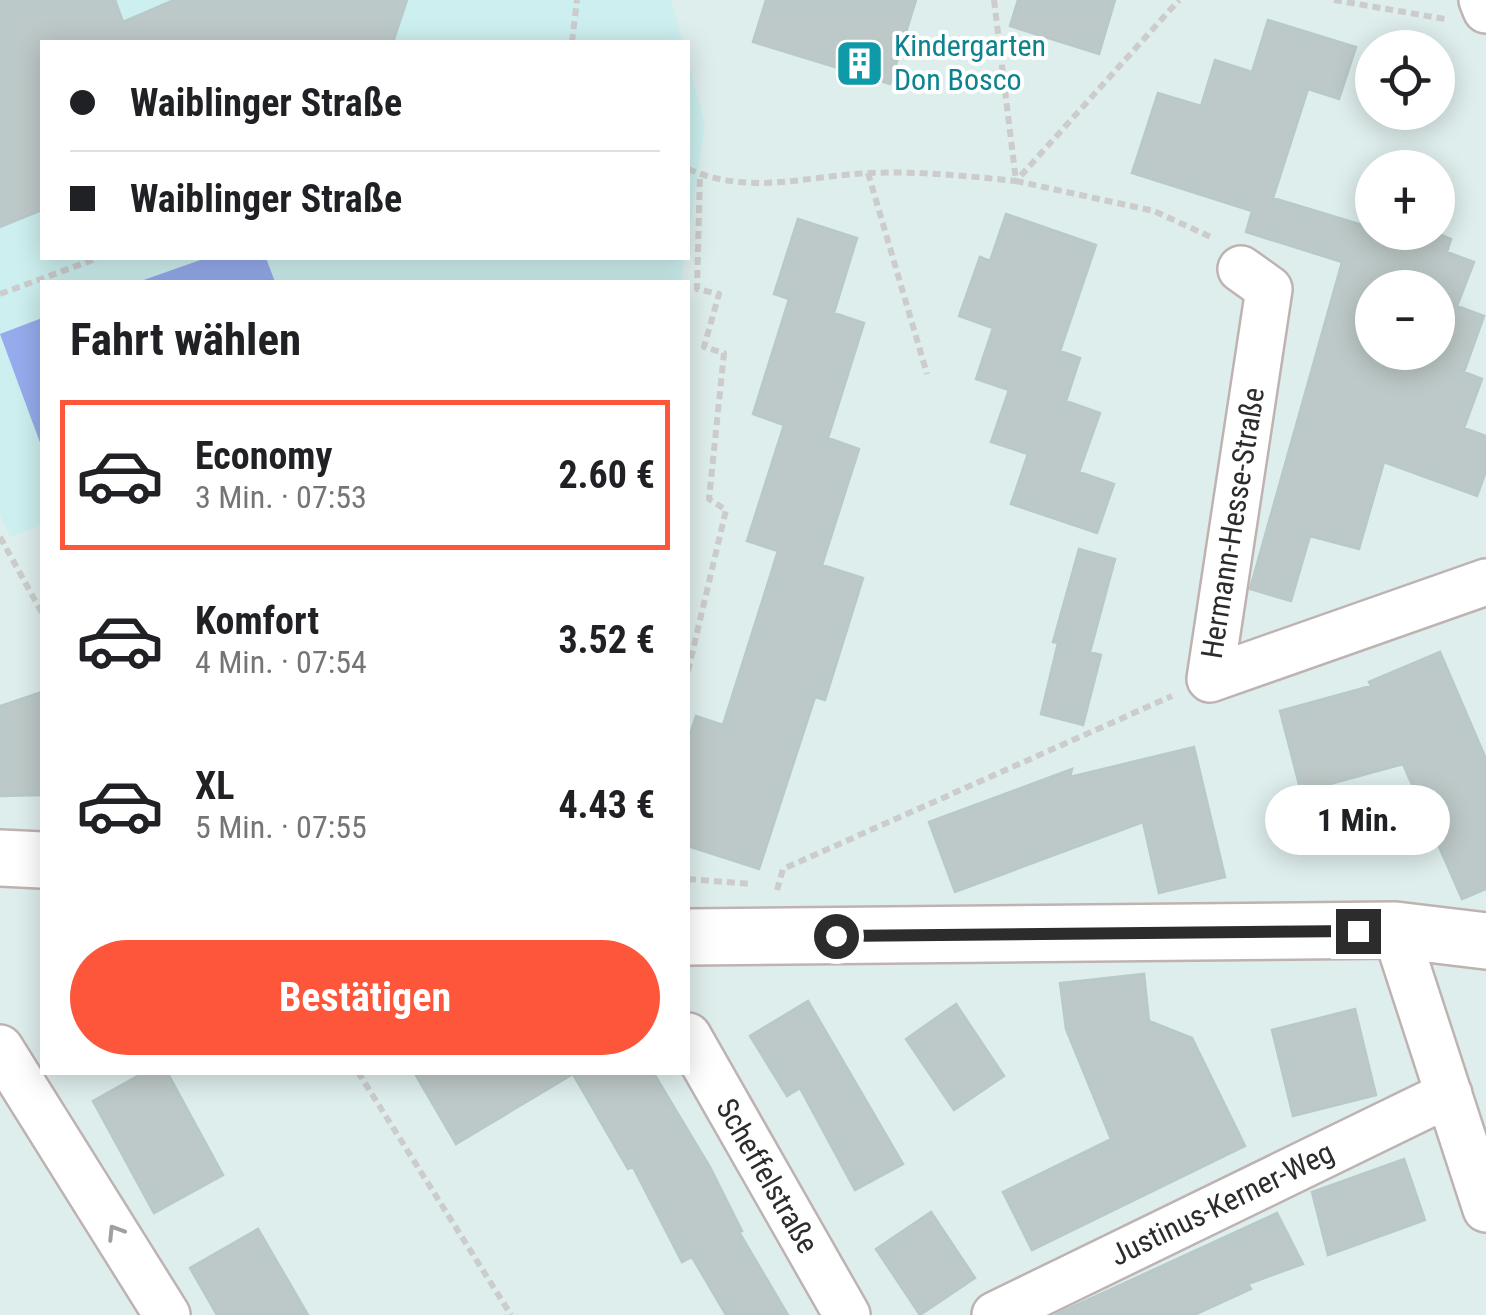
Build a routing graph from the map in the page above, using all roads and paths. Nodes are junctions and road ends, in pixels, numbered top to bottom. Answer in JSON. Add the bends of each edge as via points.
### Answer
{"nodes":[{"id":1,"x":577,"y":0,"type":"edge"},
{"id":2,"x":994,"y":0,"type":"edge"},
{"id":3,"x":1179,"y":0,"type":"edge"},
{"id":4,"x":1334,"y":0,"type":"edge"},
{"id":5,"x":1473,"y":10,"type":"edge"},
{"id":6,"x":572,"y":40,"type":"edge"},
{"id":7,"x":690,"y":170,"type":"edge"},
{"id":8,"x":700,"y":174,"type":"junction"},
{"id":9,"x":868,"y":174,"type":"junction"},
{"id":10,"x":1016,"y":181,"type":"junction"},
{"id":11,"x":93,"y":260,"type":"edge"},
{"id":12,"x":1241,"y":269,"type":"joint"},
{"id":13,"x":0,"y":294,"type":"edge"},
{"id":14,"x":927,"y":374,"type":"dead end"},
{"id":15,"x":0,"y":537,"type":"edge"},
{"id":16,"x":1486,"y":582,"type":"edge"},
{"id":17,"x":40,"y":608,"type":"edge"},
{"id":18,"x":690,"y":663,"type":"edge"},
{"id":19,"x":1210,"y":679,"type":"junction"},
{"id":20,"x":0,"y":858,"type":"edge"},
{"id":21,"x":40,"y":860,"type":"edge"},
{"id":22,"x":690,"y":881,"type":"edge"},
{"id":23,"x":776,"y":911,"type":"junction"},
{"id":24,"x":1395,"y":930,"type":"junction"},
{"id":25,"x":690,"y":936,"type":"edge"},
{"id":26,"x":1486,"y":941,"type":"edge"},
{"id":27,"x":690,"y":1040,"type":"edge"},
{"id":28,"x":0,"y":1048,"type":"edge"},
{"id":29,"x":360,"y":1075,"type":"edge"},
{"id":30,"x":1449,"y":1094,"type":"junction"},
{"id":31,"x":1486,"y":1209,"type":"edge"},
{"id":32,"x":167,"y":1315,"type":"edge"},
{"id":33,"x":511,"y":1315,"type":"edge"},
{"id":34,"x":847,"y":1315,"type":"edge"},
{"id":35,"x":995,"y":1315,"type":"edge"}],
"edges":[{"from":1,"to":6,"type":"path"},
{"from":2,"to":10,"type":"path"},
{"from":3,"to":10,"type":"path"},
{"from":4,"to":5,"type":"path"},
{"from":7,"to":8,"type":"path"},
{"from":8,"to":9,"type":"path","via":[[742,186]]},
{"from":8,"to":18,"type":"path","via":[[697,289],[718,294],[704,347],[724,353],[708,498],[726,510]]},
{"from":9,"to":10,"type":"path"},
{"from":9,"to":14,"type":"path"},
{"from":10,"to":12,"type":"path","via":[[1154,212],[1229,245]]},
{"from":11,"to":13,"type":"path"},
{"from":12,"to":19,"type":"street","name":"Hermann-Hesse-Straße","via":[[1269,289]]},
{"from":15,"to":17,"type":"path"},
{"from":16,"to":19,"type":"street","name":"Hermann-Hesse-Straße"},
{"from":19,"to":23,"type":"path","via":[[783,869]]},
{"from":20,"to":21,"type":"street"},
{"from":22,"to":23,"type":"path"},
{"from":23,"to":24,"type":"street"},
{"from":23,"to":25,"type":"street"},
{"from":24,"to":26,"type":"street"},
{"from":24,"to":30,"type":"street"},
{"from":27,"to":34,"type":"street","name":"Scheffelstraße"},
{"from":32,"to":28,"type":"street","one_way":true},
{"from":29,"to":33,"type":"path"},
{"from":30,"to":31,"type":"street"},
{"from":30,"to":35,"type":"street","name":"Justinus-Kerner-Weg"}]}
